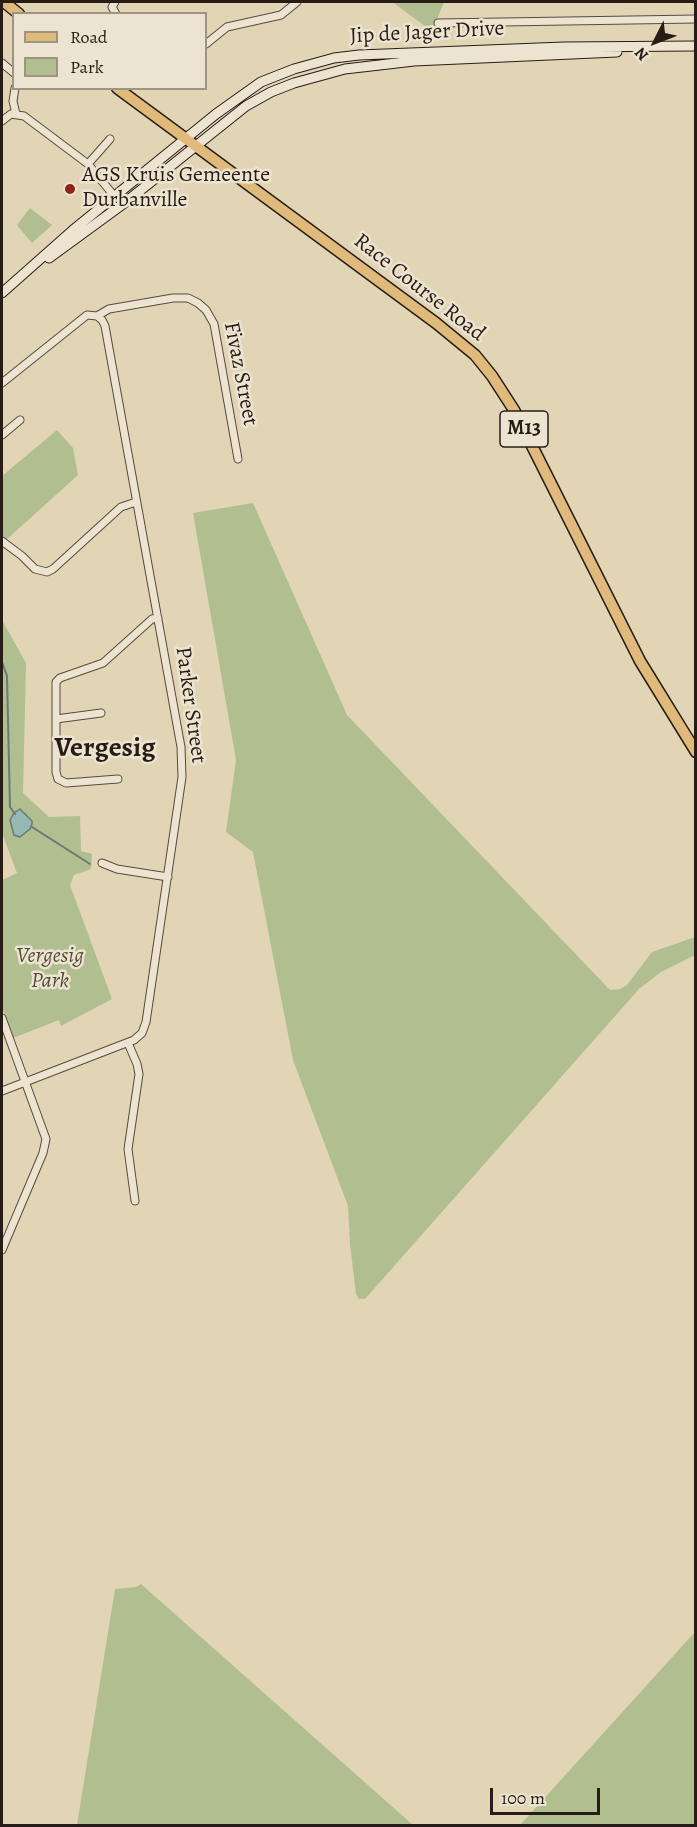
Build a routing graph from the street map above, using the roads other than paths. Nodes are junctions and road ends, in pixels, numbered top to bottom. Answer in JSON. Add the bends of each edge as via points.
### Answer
{"nodes":[{"id":1,"x":4,"y":2,"type":"edge"},
{"id":2,"x":297,"y":2,"type":"edge"},
{"id":3,"x":16,"y":12,"type":"edge"},
{"id":4,"x":696,"y":19,"type":"edge"},
{"id":5,"x":438,"y":23,"type":"dead end"},
{"id":6,"x":207,"y":43,"type":"edge"},
{"id":7,"x":696,"y":46,"type":"edge"},
{"id":8,"x":15,"y":90,"type":"edge"},
{"id":9,"x":120,"y":90,"type":"edge"},
{"id":10,"x":16,"y":114,"type":"junction"},
{"id":11,"x":2,"y":122,"type":"edge"},
{"id":12,"x":110,"y":139,"type":"dead end"},
{"id":13,"x":185,"y":140,"type":"junction"},
{"id":14,"x":195,"y":147,"type":"junction"},
{"id":15,"x":88,"y":164,"type":"junction"},
{"id":16,"x":115,"y":197,"type":"junction"},
{"id":17,"x":25,"y":275,"type":"junction"},
{"id":18,"x":2,"y":293,"type":"edge"},
{"id":19,"x":97,"y":316,"type":"junction"},
{"id":20,"x":3,"y":378,"type":"edge"},
{"id":21,"x":20,"y":420,"type":"dead end"},
{"id":22,"x":2,"y":435,"type":"edge"},
{"id":23,"x":238,"y":459,"type":"dead end"},
{"id":24,"x":136,"y":502,"type":"junction"},
{"id":25,"x":2,"y":541,"type":"edge"},
{"id":26,"x":158,"y":618,"type":"junction"},
{"id":27,"x":101,"y":713,"type":"dead end"},
{"id":28,"x":56,"y":719,"type":"junction"},
{"id":29,"x":696,"y":752,"type":"edge"},
{"id":30,"x":118,"y":779,"type":"dead end"},
{"id":31,"x":102,"y":863,"type":"dead end"},
{"id":32,"x":168,"y":877,"type":"junction"},
{"id":33,"x":2,"y":1018,"type":"edge"},
{"id":34,"x":128,"y":1043,"type":"junction"},
{"id":35,"x":26,"y":1082,"type":"junction"},
{"id":36,"x":2,"y":1091,"type":"edge"},
{"id":37,"x":135,"y":1202,"type":"dead end"},
{"id":38,"x":2,"y":1250,"type":"edge"}],
"edges":[{"from":1,"to":3,"type":"main road"},
{"from":2,"to":6,"type":"street","via":[[281,15],[227,27]]},
{"from":4,"to":5,"type":"street"},
{"from":7,"to":13,"type":"main road","name":"Jip de Jager Drive","via":[[564,47],[334,58],[261,82]]},
{"from":7,"to":14,"type":"main road","name":"Jip de Jager Drive","via":[[414,61],[345,69],[271,92],[246,106]]},
{"from":8,"to":10,"type":"street"},
{"from":9,"to":13,"type":"main road","name":"Race Course Road","number":"M13"},
{"from":10,"to":11,"type":"street"},
{"from":10,"to":15,"type":"street"},
{"from":12,"to":15,"type":"street"},
{"from":13,"to":14,"type":"main road","name":"Race Course Road","number":"M13"},
{"from":13,"to":16,"type":"main road","name":"Jip de Jager Drive"},
{"from":14,"to":17,"type":"main road","name":"Jip de Jager Drive"},
{"from":14,"to":29,"type":"main road","name":"Race Course Road","number":"M13","via":[[436,323],[484,366],[525,430],[640,661]]},
{"from":15,"to":16,"type":"street"},
{"from":16,"to":17,"type":"main road","name":"Jip de Jager Drive"},
{"from":17,"to":18,"type":"main road"},
{"from":19,"to":20,"type":"street","name":"Fivaz Street","via":[[82,318]]},
{"from":19,"to":23,"type":"street","name":"Fivaz Street","via":[[108,309],[178,297],[193,300],[206,310],[214,324]]},
{"from":19,"to":24,"type":"street","name":"Parker Street","via":[[105,326]]},
{"from":21,"to":22,"type":"street"},
{"from":24,"to":25,"type":"street","via":[[121,507],[47,572],[35,569]]},
{"from":24,"to":26,"type":"street","name":"Parker Street"},
{"from":26,"to":28,"type":"street","via":[[152,619],[106,661],[57,680]]},
{"from":26,"to":32,"type":"street","name":"Parker Street","via":[[183,767]]},
{"from":27,"to":28,"type":"street"},
{"from":28,"to":30,"type":"street","via":[[56,772],[60,781]]},
{"from":31,"to":32,"type":"street"},
{"from":32,"to":34,"type":"street","name":"Parker Street","via":[[146,1026],[140,1036]]},
{"from":33,"to":35,"type":"street"},
{"from":34,"to":35,"type":"street"},
{"from":34,"to":37,"type":"street","via":[[139,1074],[128,1149]]},
{"from":35,"to":36,"type":"street"},
{"from":35,"to":38,"type":"street","via":[[46,1139]]}]}
